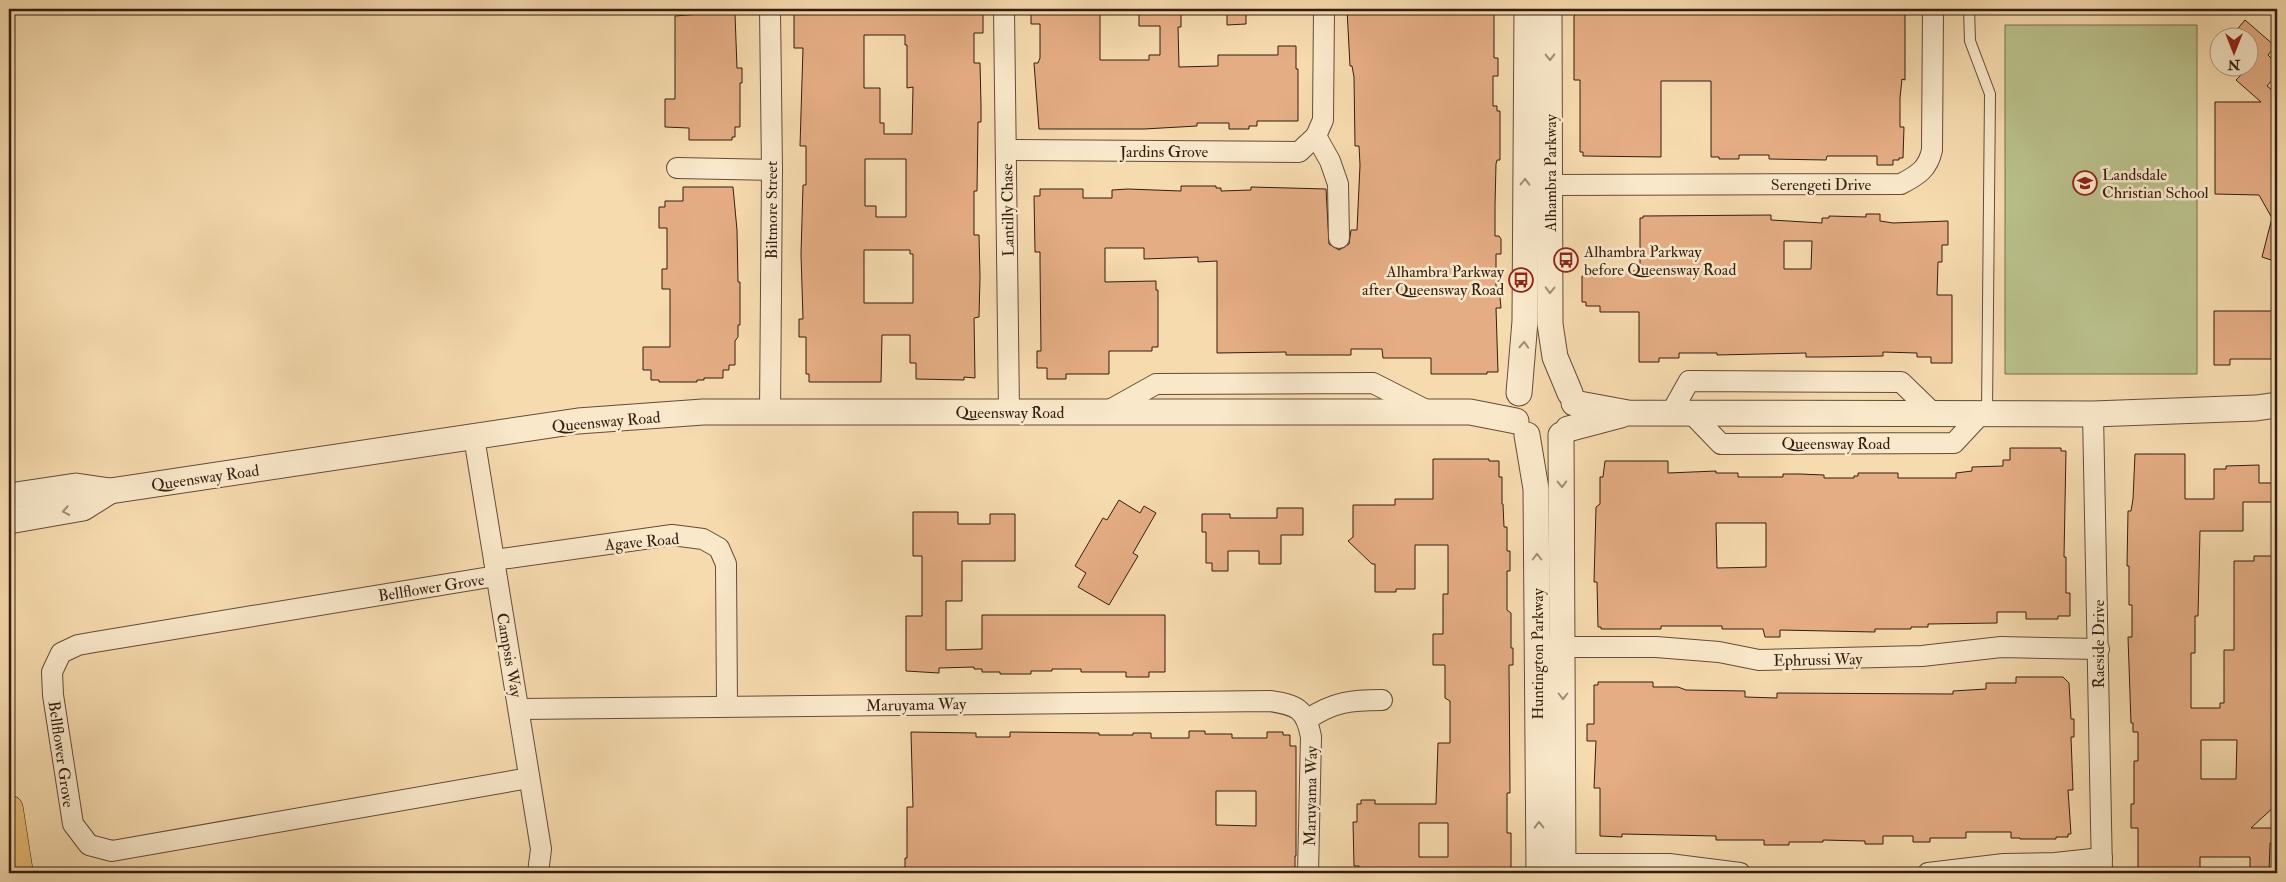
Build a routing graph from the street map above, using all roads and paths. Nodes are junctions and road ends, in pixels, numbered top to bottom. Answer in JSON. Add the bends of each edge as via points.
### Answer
{"nodes":[{"id":1,"x":770,"y":9,"type":"edge"},
{"id":2,"x":1004,"y":9,"type":"edge"},
{"id":3,"x":1324,"y":9,"type":"edge"},
{"id":4,"x":1527,"y":9,"type":"edge"},
{"id":5,"x":1549,"y":9,"type":"edge"},
{"id":6,"x":1933,"y":9,"type":"edge"},
{"id":7,"x":1969,"y":9,"type":"edge"},
{"id":8,"x":1316,"y":136,"type":"junction"},
{"id":9,"x":1006,"y":150,"type":"junction"},
{"id":10,"x":677,"y":168,"type":"dead end"},
{"id":11,"x":772,"y":170,"type":"junction"},
{"id":12,"x":1551,"y":185,"type":"junction"},
{"id":13,"x":1338,"y":238,"type":"dead end"},
{"id":14,"x":1572,"y":398,"type":"junction"},
{"id":15,"x":2277,"y":405,"type":"edge"},
{"id":16,"x":770,"y":412,"type":"junction"},
{"id":17,"x":1009,"y":412,"type":"junction"},
{"id":18,"x":1520,"y":412,"type":"junction"},
{"id":19,"x":1628,"y":413,"type":"junction"},
{"id":20,"x":1681,"y":413,"type":"junction"},
{"id":21,"x":1984,"y":413,"type":"junction"},
{"id":22,"x":2093,"y":414,"type":"junction"},
{"id":23,"x":1565,"y":432,"type":"junction"},
{"id":24,"x":474,"y":437,"type":"junction"},
{"id":25,"x":110,"y":491,"type":"junction"},
{"id":26,"x":9,"y":496,"type":"edge"},
{"id":27,"x":9,"y":521,"type":"edge"},
{"id":28,"x":495,"y":568,"type":"junction"},
{"id":29,"x":1563,"y":647,"type":"junction"},
{"id":30,"x":1537,"y":648,"type":"junction"},
{"id":31,"x":2099,"y":649,"type":"junction"},
{"id":32,"x":1382,"y":700,"type":"dead end"},
{"id":33,"x":727,"y":706,"type":"junction"},
{"id":34,"x":519,"y":709,"type":"junction"},
{"id":35,"x":1308,"y":719,"type":"junction"},
{"id":36,"x":529,"y":778,"type":"junction"},
{"id":37,"x":9,"y":809,"type":"edge"},
{"id":38,"x":2102,"y":866,"type":"edge"},
{"id":39,"x":1551,"y":869,"type":"edge"},
{"id":40,"x":19,"y":873,"type":"edge"},
{"id":41,"x":538,"y":873,"type":"edge"},
{"id":42,"x":1308,"y":873,"type":"edge"},
{"id":43,"x":1740,"y":873,"type":"edge"},
{"id":44,"x":1928,"y":873,"type":"edge"}],
"edges":[{"from":1,"to":11,"type":"street","name":"Biltmore Street"},
{"from":2,"to":9,"type":"street","name":"Lantilly Chase"},
{"from":3,"to":8,"type":"street","via":[[1324,120]]},
{"from":18,"to":4,"type":"street","name":"Alhambra Parkway","one_way":true,"via":[[1525,321]]},
{"from":5,"to":12,"type":"street","name":"Alhambra Parkway","one_way":true},
{"from":6,"to":12,"type":"street","name":"Serengeti Drive","via":[[1930,162],[1917,176],[1901,184]]},
{"from":7,"to":21,"type":"lane","via":[[1970,41],[1990,94]]},
{"from":8,"to":9,"type":"street","name":"Jardins Grove","via":[[1299,152]]},
{"from":8,"to":13,"type":"street","via":[[1338,184]]},
{"from":9,"to":17,"type":"street","name":"Lantilly Chase"},
{"from":10,"to":11,"type":"street"},
{"from":11,"to":16,"type":"street","name":"Biltmore Street"},
{"from":12,"to":14,"type":"street","name":"Alhambra Parkway","one_way":true,"via":[[1550,324],[1555,357]]},
{"from":14,"to":18,"type":"street","via":[[1563,386],[1544,379],[1526,386]]},
{"from":14,"to":19,"type":"street","name":"Queensway Road"},
{"from":14,"to":23,"type":"street","via":[[1574,417]]},
{"from":15,"to":22,"type":"street","name":"Queensway Road"},
{"from":16,"to":17,"type":"street","name":"Queensway Road"},
{"from":16,"to":24,"type":"street","name":"Queensway Road","via":[[703,412],[578,421]]},
{"from":17,"to":18,"type":"street","name":"Queensway Road"},
{"from":18,"to":23,"type":"street","via":[[1544,440]]},
{"from":30,"to":18,"type":"street","name":"Huntington Parkway","one_way":true,"via":[[1536,489]]},
{"from":19,"to":20,"type":"street","name":"Queensway Road"},
{"from":19,"to":23,"type":"street","name":"Queensway Road"},
{"from":20,"to":21,"type":"street","name":"Queensway Road"},
{"from":20,"to":21,"type":"street","name":"Queensway Road","via":[[1721,444],[1731,444],[1954,443]]},
{"from":21,"to":22,"type":"street","name":"Queensway Road"},
{"from":22,"to":31,"type":"street","name":"Raeside Drive"},
{"from":23,"to":29,"type":"street","name":"Huntington Parkway","one_way":true},
{"from":24,"to":25,"type":"street","name":"Queensway Road"},
{"from":24,"to":28,"type":"street","name":"Campsis Way"},
{"from":25,"to":26,"type":"street","name":"Queensway Road","via":[[76,486]]},
{"from":25,"to":27,"type":"street","name":"Queensway Road","one_way":true,"via":[[82,508]]},
{"from":28,"to":33,"type":"street","name":"Agave Road","via":[[672,536],[703,539],[718,548],[726,564]]},
{"from":28,"to":34,"type":"street","name":"Campsis Way"},
{"from":28,"to":36,"type":"street","name":"Bellflower Grove","via":[[78,645],[62,653],[52,672],[53,695],[72,824],[89,845],[112,851]]},
{"from":29,"to":30,"type":"street","name":"Ephrussi Way"},
{"from":29,"to":31,"type":"street","name":"Ephrussi Way","via":[[1656,647],[1720,652],[1759,660],[1913,657],[2001,647]]},
{"from":29,"to":39,"type":"street","name":"Huntington Parkway","one_way":true},
{"from":39,"to":30,"type":"street","name":"Huntington Parkway","one_way":true},
{"from":31,"to":38,"type":"street","name":"Raeside Drive"},
{"from":32,"to":35,"type":"street","via":[[1340,702]]},
{"from":33,"to":34,"type":"street","name":"Maruyama Way"},
{"from":33,"to":35,"type":"street","name":"Maruyama Way","via":[[1270,701],[1292,704]]},
{"from":34,"to":36,"type":"street","name":"Campsis Way"},
{"from":35,"to":42,"type":"street","name":"Maruyama Way","via":[[1311,737]]},
{"from":36,"to":41,"type":"street","name":"Campsis Way","via":[[541,849]]},
{"from":37,"to":40,"type":"main road"},
{"from":38,"to":44,"type":"street","via":[[2004,864]]},
{"from":39,"to":43,"type":"street","via":[[1669,864]]}]}
